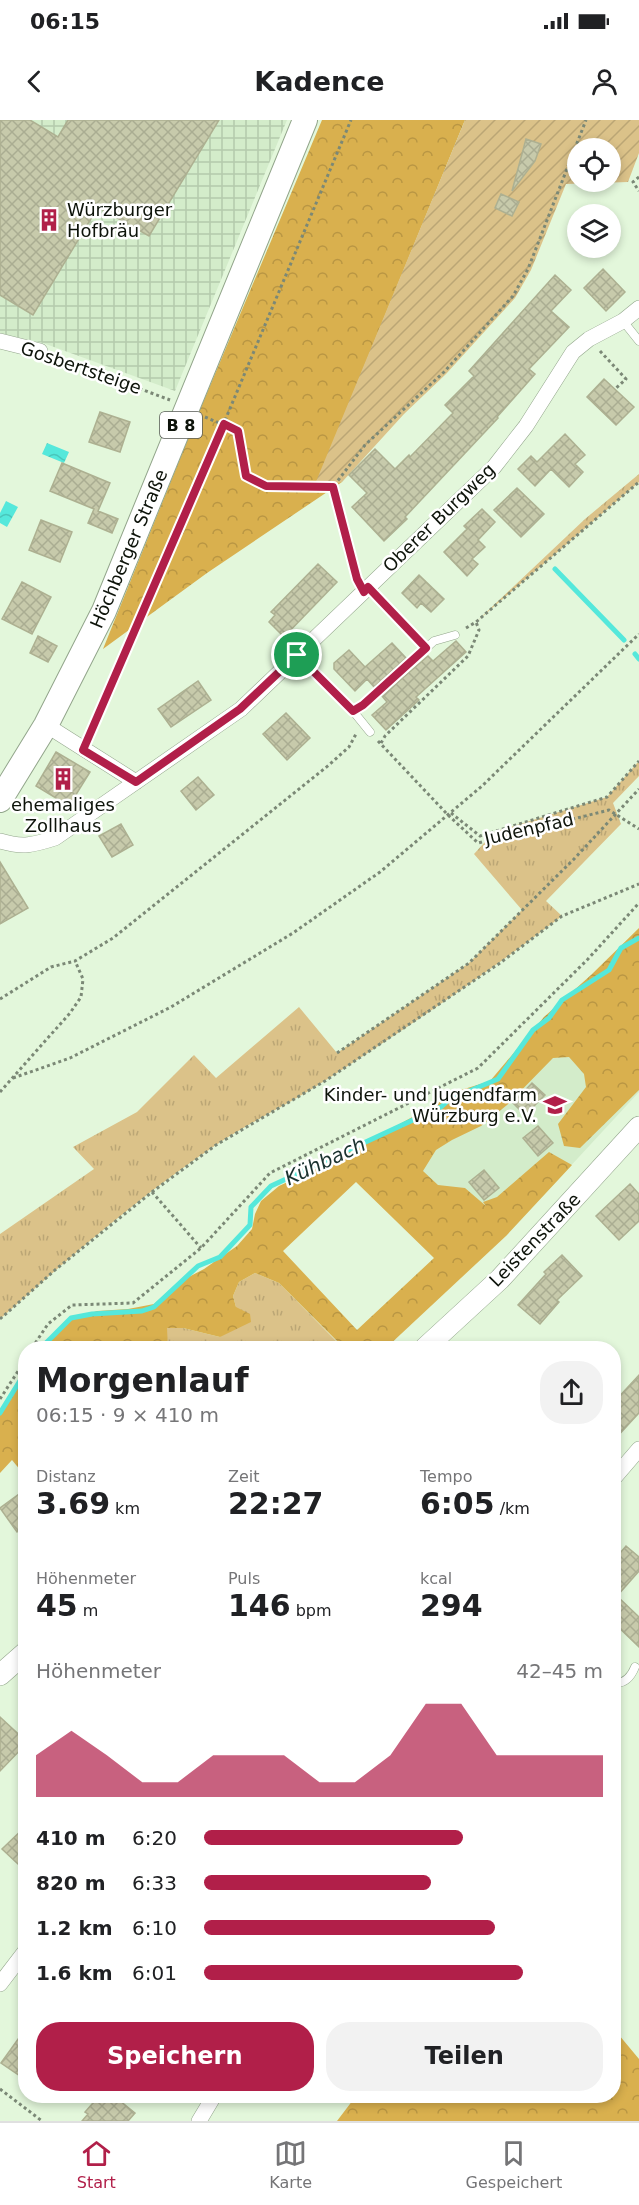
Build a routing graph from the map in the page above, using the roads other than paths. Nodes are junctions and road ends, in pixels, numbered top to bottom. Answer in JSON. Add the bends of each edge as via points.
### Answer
{"nodes":[{"id":1,"x":304,"y":120,"type":"edge"},
{"id":2,"x":639,"y":308,"type":"edge"},
{"id":3,"x":623,"y":321,"type":"junction"},
{"id":4,"x":0,"y":341,"type":"edge"},
{"id":5,"x":639,"y":341,"type":"edge"},
{"id":6,"x":40,"y":351,"type":"road end"},
{"id":7,"x":366,"y":589,"type":"junction"},
{"id":8,"x":455,"y":635,"type":"dead end"},
{"id":9,"x":426,"y":648,"type":"junction"},
{"id":10,"x":297,"y":655,"type":"junction"},
{"id":11,"x":353,"y":711,"type":"junction"},
{"id":12,"x":46,"y":725,"type":"junction"},
{"id":13,"x":370,"y":732,"type":"dead end"},
{"id":14,"x":136,"y":782,"type":"junction"},
{"id":15,"x":0,"y":800,"type":"edge"},
{"id":16,"x":0,"y":841,"type":"edge"},
{"id":17,"x":639,"y":1127,"type":"edge"},
{"id":18,"x":433,"y":1341,"type":"edge"},
{"id":19,"x":637,"y":1454,"type":"edge"},
{"id":20,"x":621,"y":1471,"type":"edge"},
{"id":21,"x":18,"y":1659,"type":"edge"},
{"id":22,"x":635,"y":1667,"type":"dead end"},
{"id":23,"x":0,"y":1675,"type":"edge"},
{"id":24,"x":621,"y":1683,"type":"edge"},
{"id":25,"x":18,"y":1960,"type":"edge"},
{"id":26,"x":0,"y":1984,"type":"edge"},
{"id":27,"x":210,"y":2103,"type":"edge"},
{"id":28,"x":199,"y":2121,"type":"edge"}],
"edges":[{"from":1,"to":12,"type":"main road","name":"Höchberger Straße","number":"B 8","via":[[104,611]]},
{"from":2,"to":3,"type":"street","name":"Oberer Burgweg"},
{"from":3,"to":5,"type":"lane"},
{"from":3,"to":7,"type":"street","name":"Oberer Burgweg","via":[[573,352],[495,466]]},
{"from":4,"to":6,"type":"street","name":"Gosbertsteige"},
{"from":7,"to":9,"type":"lane"},
{"from":7,"to":10,"type":"street","name":"Oberer Burgweg"},
{"from":8,"to":9,"type":"lane","via":[[434,641]]},
{"from":9,"to":11,"type":"lane"},
{"from":10,"to":11,"type":"lane"},
{"from":10,"to":14,"type":"street","name":"Oberer Burgweg","via":[[240,709]]},
{"from":11,"to":13,"type":"lane"},
{"from":12,"to":14,"type":"street"},
{"from":12,"to":15,"type":"main road","name":"Höchberger Straße","number":"B 8"},
{"from":14,"to":16,"type":"street","name":"Oberer Burgweg","via":[[55,838],[30,846]]},
{"from":17,"to":18,"type":"main road","name":"Leistenstraße","via":[[500,1279]]},
{"from":19,"to":20,"type":"street"},
{"from":21,"to":23,"type":"main road"},
{"from":22,"to":24,"type":"lane","via":[[632,1676]]},
{"from":25,"to":26,"type":"street"},
{"from":27,"to":28,"type":"street"}]}
